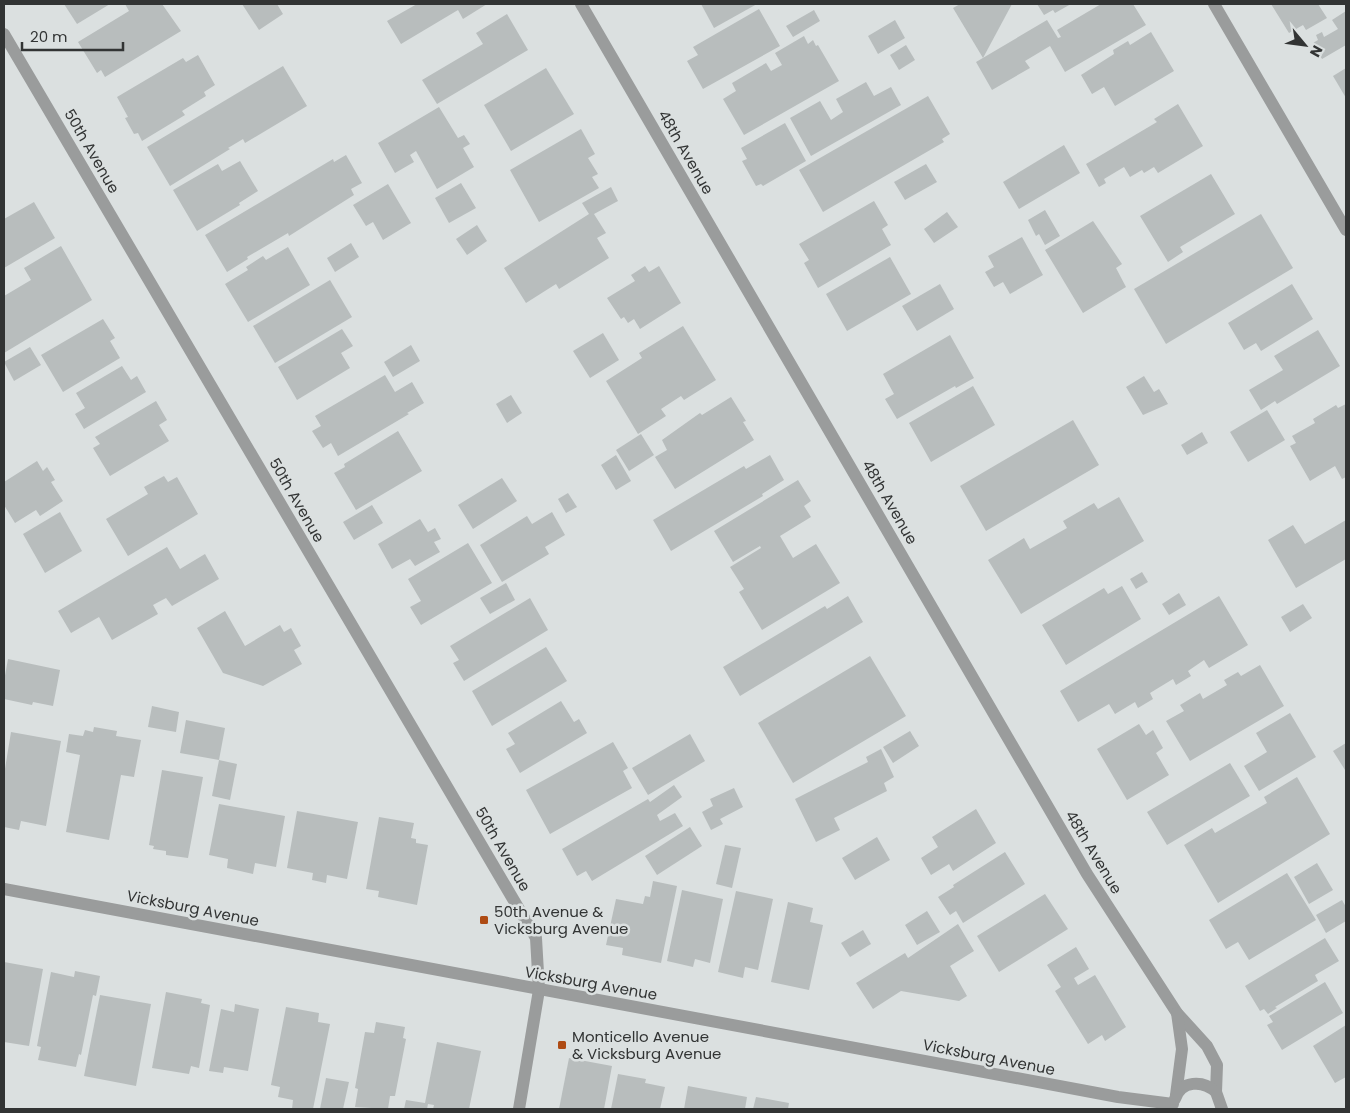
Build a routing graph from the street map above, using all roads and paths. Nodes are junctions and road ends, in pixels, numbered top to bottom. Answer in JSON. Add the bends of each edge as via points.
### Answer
{"nodes":[{"id":1,"x":581,"y":4,"type":"edge"},
{"id":2,"x":1214,"y":4,"type":"edge"},
{"id":3,"x":4,"y":34,"type":"edge"},
{"id":4,"x":1346,"y":230,"type":"edge"},
{"id":5,"x":4,"y":889,"type":"edge"},
{"id":6,"x":539,"y":990,"type":"junction"},
{"id":7,"x":1177,"y":1013,"type":"junction"},
{"id":8,"x":1216,"y":1092,"type":"junction"},
{"id":9,"x":1174,"y":1103,"type":"edge"},
{"id":10,"x":519,"y":1109,"type":"edge"},
{"id":11,"x":1222,"y":1109,"type":"edge"}],
"edges":[{"from":1,"to":7,"type":"street","name":"48th Avenue","via":[[1087,874]]},
{"from":2,"to":4,"type":"street"},
{"from":3,"to":6,"type":"street","name":"50th Avenue","via":[[536,938]]},
{"from":5,"to":6,"type":"street","name":"Vicksburg Avenue"},
{"from":6,"to":9,"type":"street","name":"Vicksburg Avenue","via":[[1118,1097]]},
{"from":6,"to":10,"type":"street","name":"50th Avenue"},
{"from":7,"to":8,"type":"street","name":"48th Avenue","via":[[1207,1046],[1217,1065]]},
{"from":7,"to":9,"type":"street","name":"48th Avenue","via":[[1182,1049]]},
{"from":8,"to":9,"type":"street","via":[[1203,1083],[1195,1083],[1188,1085]]},
{"from":8,"to":11,"type":"street"}]}
